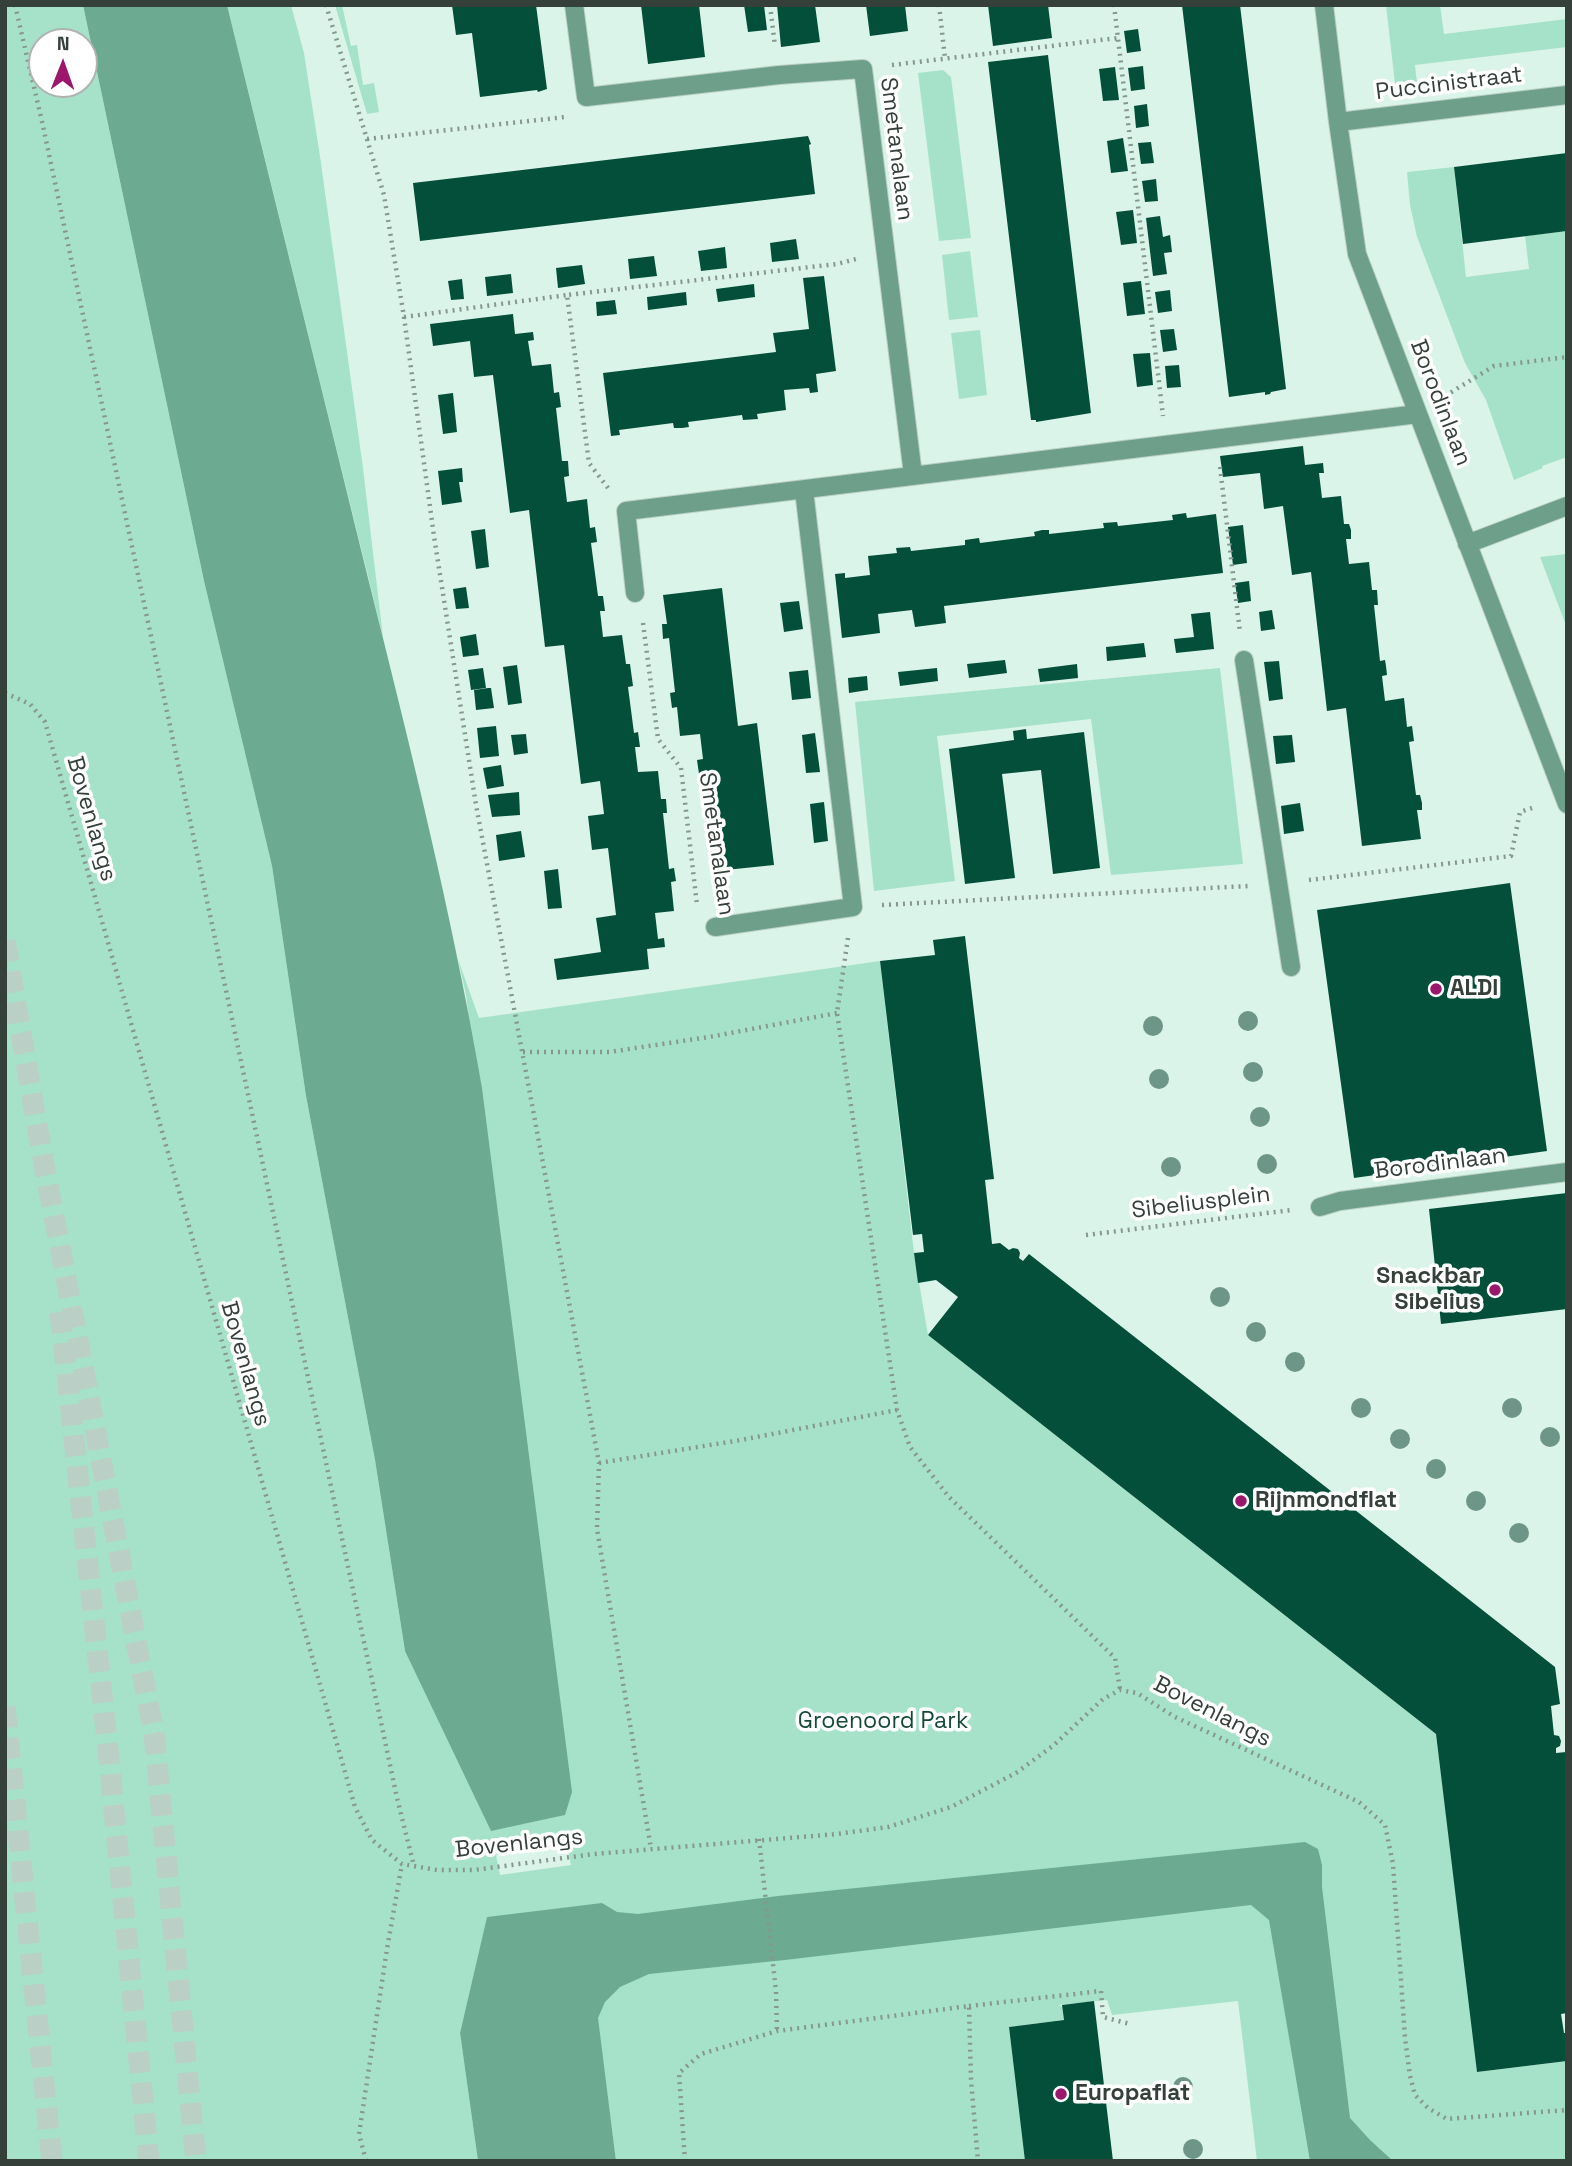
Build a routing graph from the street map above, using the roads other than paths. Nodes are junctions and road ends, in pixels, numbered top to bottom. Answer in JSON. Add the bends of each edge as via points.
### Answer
{"nodes":[{"id":1,"x":574,"y":5,"type":"edge"},
{"id":2,"x":1324,"y":5,"type":"edge"},
{"id":3,"x":1567,"y":95,"type":"edge"},
{"id":4,"x":1338,"y":122,"type":"junction"},
{"id":5,"x":1418,"y":414,"type":"junction"},
{"id":6,"x":913,"y":475,"type":"junction"},
{"id":7,"x":804,"y":490,"type":"junction"},
{"id":8,"x":1567,"y":506,"type":"edge"},
{"id":9,"x":1467,"y":544,"type":"junction"},
{"id":10,"x":635,"y":593,"type":"road end"},
{"id":11,"x":1244,"y":660,"type":"road end"},
{"id":12,"x":1565,"y":800,"type":"edge"},
{"id":13,"x":715,"y":927,"type":"road end"},
{"id":14,"x":1291,"y":967,"type":"dead end"},
{"id":15,"x":1567,"y":1172,"type":"edge"},
{"id":16,"x":1320,"y":1207,"type":"road end"}],
"edges":[{"from":1,"to":6,"type":"street","name":"Smetanalaan","via":[[586,97],[863,69]]},
{"from":2,"to":4,"type":"street","name":"Borodinlaan"},
{"from":3,"to":4,"type":"street","name":"Puccinistraat"},
{"from":4,"to":5,"type":"street","name":"Borodinlaan","via":[[1357,254]]},
{"from":5,"to":6,"type":"street"},
{"from":5,"to":9,"type":"street","name":"Borodinlaan"},
{"from":6,"to":7,"type":"street"},
{"from":7,"to":10,"type":"street","via":[[626,511]]},
{"from":7,"to":13,"type":"street","name":"Smetanalaan","via":[[853,907]]},
{"from":8,"to":9,"type":"street"},
{"from":9,"to":12,"type":"street","name":"Borodinlaan"},
{"from":11,"to":14,"type":"street"},
{"from":15,"to":16,"type":"street","name":"Borodinlaan"}]}
